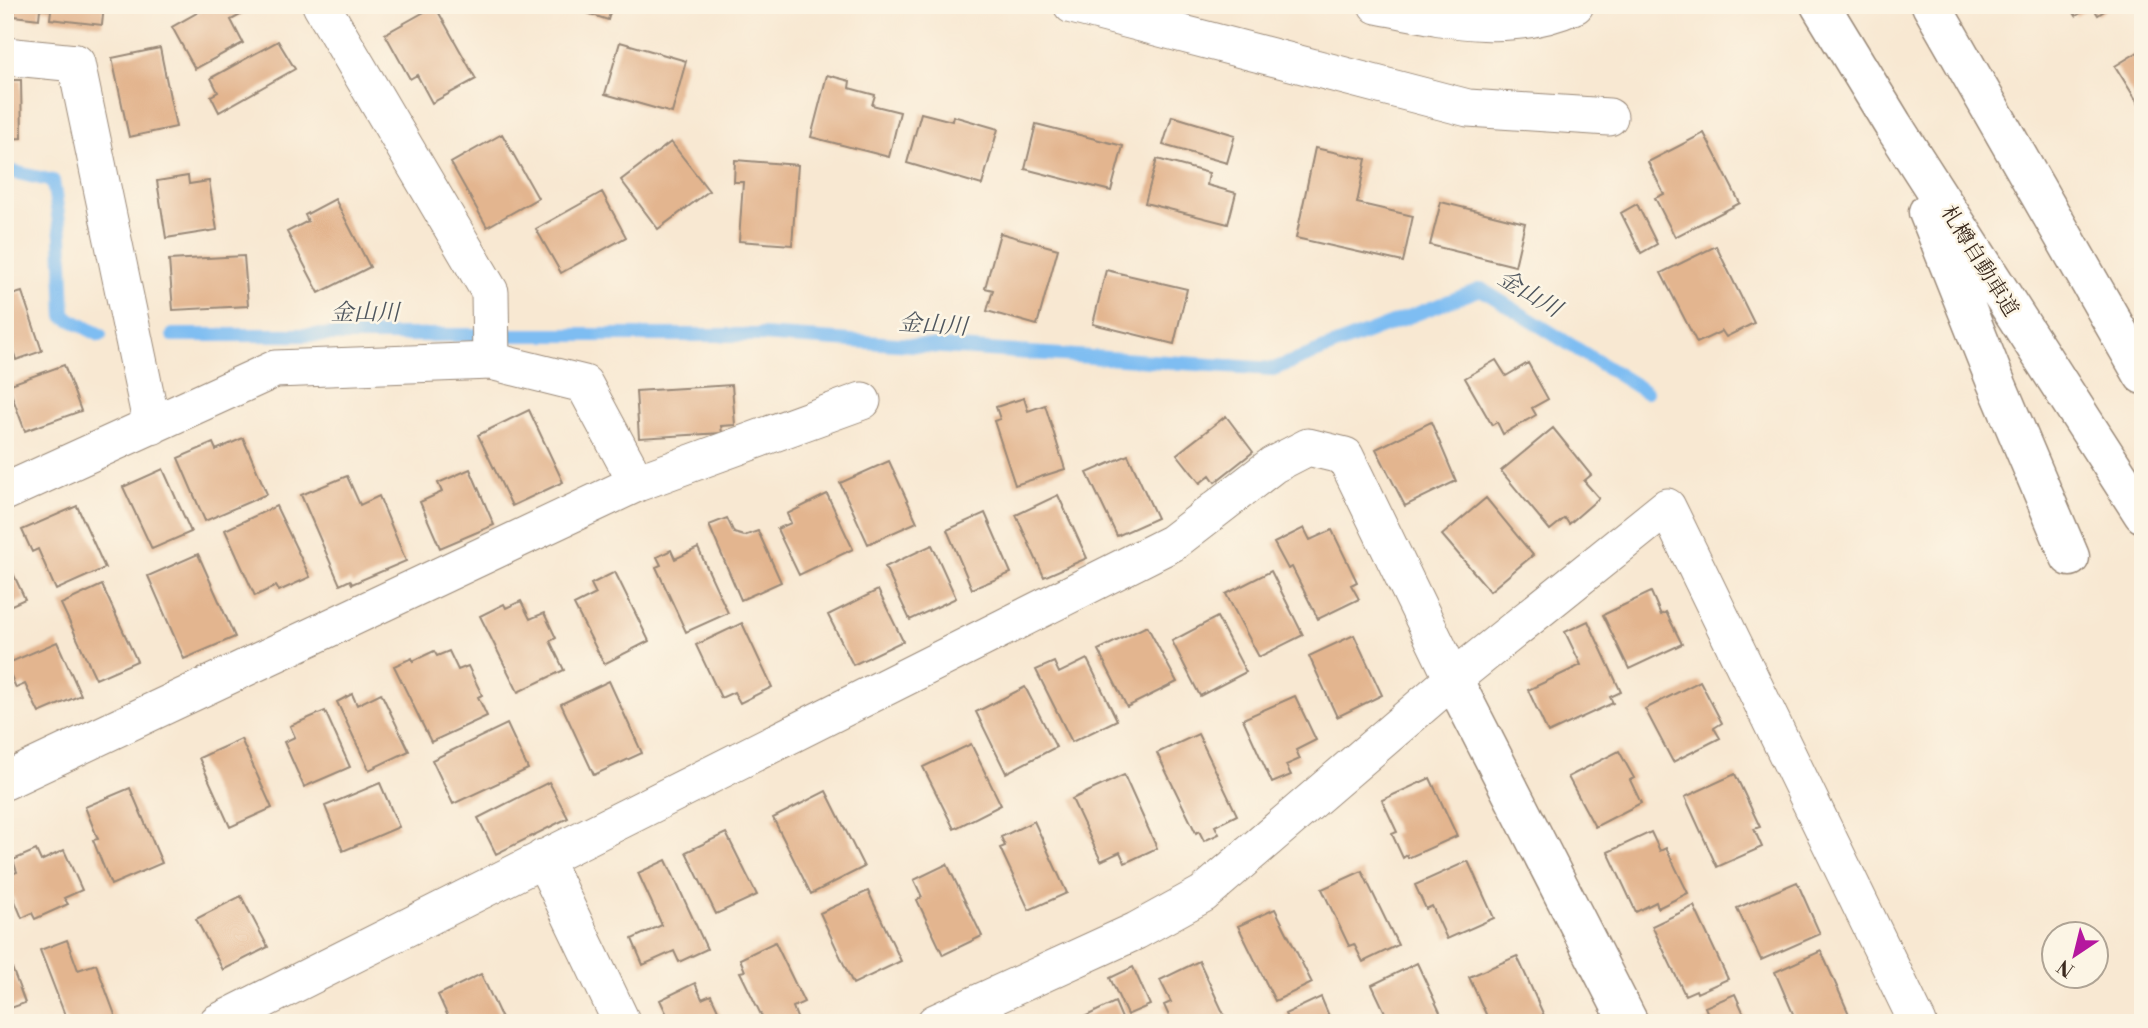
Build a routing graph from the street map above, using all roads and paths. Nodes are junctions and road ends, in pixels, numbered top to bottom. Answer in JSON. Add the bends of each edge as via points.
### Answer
{"nodes":[{"id":1,"x":321,"y":5,"type":"edge"},
{"id":2,"x":1072,"y":5,"type":"edge"},
{"id":3,"x":1377,"y":5,"type":"edge"},
{"id":4,"x":1575,"y":5,"type":"edge"},
{"id":5,"x":1820,"y":5,"type":"edge"},
{"id":6,"x":1931,"y":5,"type":"edge"},
{"id":7,"x":5,"y":56,"type":"edge"},
{"id":8,"x":1609,"y":117,"type":"dead end"},
{"id":9,"x":1893,"y":125,"type":"junction"},
{"id":10,"x":491,"y":361,"type":"junction"},
{"id":11,"x":2143,"y":375,"type":"edge"},
{"id":12,"x":862,"y":401,"type":"dead end"},
{"id":13,"x":152,"y":426,"type":"junction"},
{"id":14,"x":637,"y":484,"type":"junction"},
{"id":15,"x":6,"y":491,"type":"edge"},
{"id":16,"x":2143,"y":514,"type":"edge"},
{"id":17,"x":2070,"y":557,"type":"dead end"},
{"id":18,"x":1453,"y":679,"type":"junction"},
{"id":19,"x":5,"y":781,"type":"edge"},
{"id":20,"x":543,"y":858,"type":"junction"},
{"id":21,"x":1625,"y":1022,"type":"edge"},
{"id":22,"x":217,"y":1023,"type":"edge"},
{"id":23,"x":622,"y":1023,"type":"edge"},
{"id":24,"x":935,"y":1023,"type":"edge"},
{"id":25,"x":1919,"y":1023,"type":"edge"}],
"edges":[{"from":1,"to":10,"type":"street","via":[[490,292]]},
{"from":2,"to":8,"type":"street","via":[[1468,108]]},
{"from":3,"to":4,"type":"street","via":[[1465,22],[1513,22]]},
{"from":5,"to":9,"type":"main road","name":"札樽自動車道"},
{"from":6,"to":11,"type":"main road"},
{"from":7,"to":13,"type":"street","via":[[76,63]]},
{"from":9,"to":16,"type":"main road","name":"札樽自動車道"},
{"from":9,"to":17,"type":"main road"},
{"from":10,"to":13,"type":"street","via":[[275,369]]},
{"from":10,"to":14,"type":"street","via":[[584,384]]},
{"from":12,"to":14,"type":"street"},
{"from":13,"to":15,"type":"street"},
{"from":14,"to":19,"type":"street"},
{"from":18,"to":20,"type":"street","via":[[1345,456],[1308,447],[1273,465],[1172,543]]},
{"from":18,"to":21,"type":"main road"},
{"from":18,"to":24,"type":"street","via":[[1203,894],[1136,931]]},
{"from":18,"to":25,"type":"street","via":[[1667,507]]},
{"from":20,"to":22,"type":"street"},
{"from":20,"to":23,"type":"street"}]}
